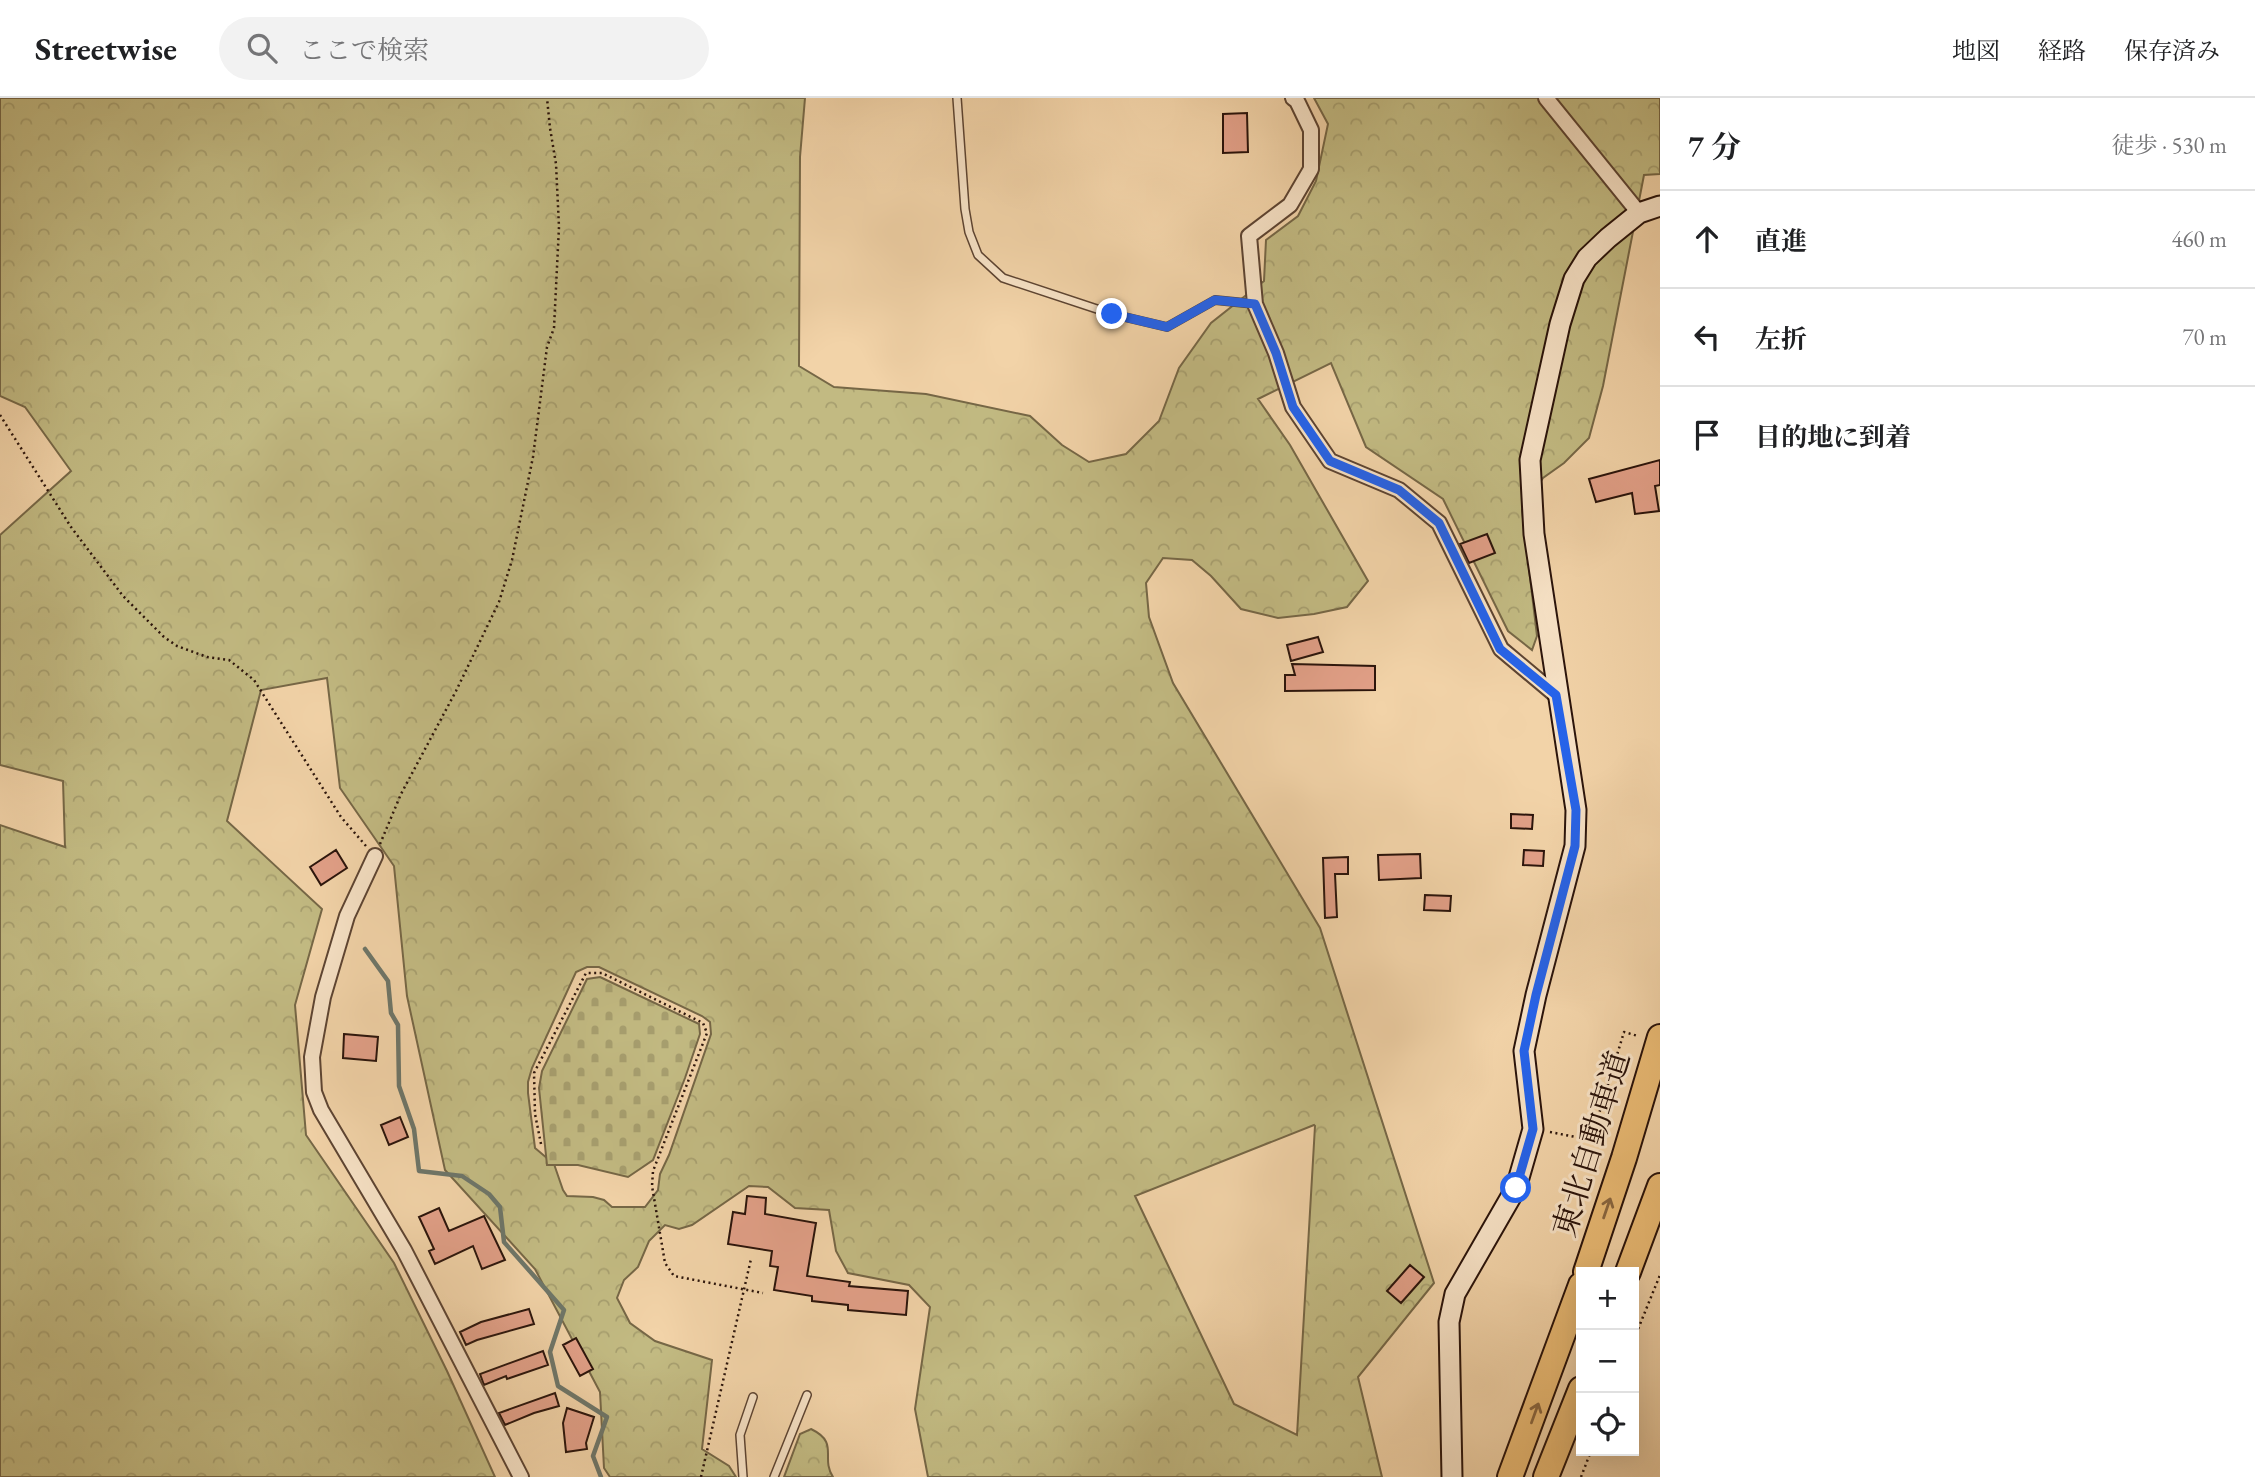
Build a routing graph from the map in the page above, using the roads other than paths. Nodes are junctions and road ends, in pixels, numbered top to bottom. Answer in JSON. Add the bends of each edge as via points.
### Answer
{"nodes":[{"id":1,"x":957,"y":98,"type":"edge"},
{"id":2,"x":1293,"y":98,"type":"edge"},
{"id":3,"x":1546,"y":98,"type":"edge"},
{"id":4,"x":1660,"y":206,"type":"edge"},
{"id":5,"x":1640,"y":214,"type":"junction"},
{"id":6,"x":1255,"y":304,"type":"junction"},
{"id":7,"x":1556,"y":695,"type":"junction"},
{"id":8,"x":375,"y":856,"type":"road end"},
{"id":9,"x":1652,"y":1037,"type":"edge"},
{"id":10,"x":1660,"y":1186,"type":"edge"},
{"id":11,"x":1588,"y":1267,"type":"edge"},
{"id":12,"x":1630,"y":1267,"type":"edge"},
{"id":13,"x":1576,"y":1299,"type":"edge"},
{"id":14,"x":1579,"y":1393,"type":"edge"},
{"id":15,"x":807,"y":1395,"type":"dead end"},
{"id":16,"x":753,"y":1397,"type":"dead end"},
{"id":17,"x":521,"y":1477,"type":"edge"},
{"id":18,"x":743,"y":1477,"type":"edge"},
{"id":19,"x":774,"y":1477,"type":"edge"},
{"id":20,"x":1452,"y":1477,"type":"edge"},
{"id":21,"x":1510,"y":1477,"type":"edge"},
{"id":22,"x":1546,"y":1477,"type":"edge"}],
"edges":[{"from":1,"to":6,"type":"lane","via":[[969,232],[978,255],[1003,278],[1167,327],[1215,300]]},
{"from":2,"to":6,"type":"street","via":[[1311,130],[1311,169],[1290,205],[1249,236]]},
{"from":3,"to":5,"type":"street"},
{"from":4,"to":5,"type":"street"},
{"from":5,"to":7,"type":"street","via":[[1587,258],[1574,279],[1530,460],[1534,534]]},
{"from":6,"to":7,"type":"street","via":[[1293,407],[1330,461],[1399,490],[1439,523],[1500,649]]},
{"from":7,"to":20,"type":"street","via":[[1576,810],[1575,846],[1524,1051],[1533,1129],[1516,1188],[1455,1294],[1449,1322]]},
{"from":8,"to":17,"type":"street","via":[[347,916],[323,997],[312,1057],[314,1092],[404,1250]]},
{"from":11,"to":9,"type":"highway","name":"東北自動車道","one_way":true,"via":[[1624,1158]]},
{"from":10,"to":12,"type":"highway"},
{"from":21,"to":13,"type":"highway","name":"東北自動車道","one_way":true},
{"from":14,"to":22,"type":"highway"},
{"from":15,"to":19,"type":"lane"},
{"from":16,"to":18,"type":"lane","via":[[740,1435]]}]}
